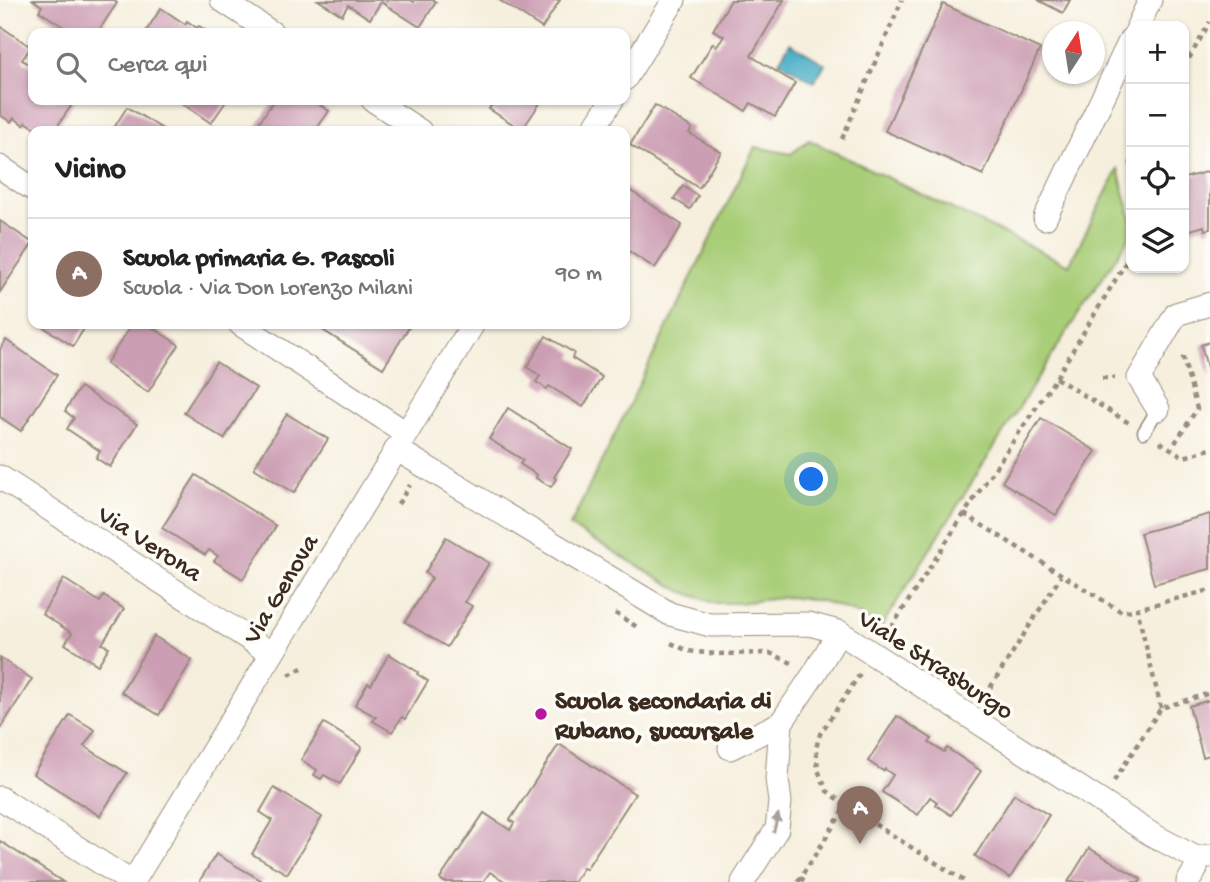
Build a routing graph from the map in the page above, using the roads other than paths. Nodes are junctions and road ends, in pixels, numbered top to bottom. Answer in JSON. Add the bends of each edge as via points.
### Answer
{"nodes":[{"id":1,"x":222,"y":0,"type":"edge"},
{"id":2,"x":674,"y":0,"type":"edge"},
{"id":3,"x":1150,"y":0,"type":"edge"},
{"id":4,"x":1140,"y":21,"type":"edge"},
{"id":5,"x":264,"y":28,"type":"edge"},
{"id":6,"x":1126,"y":50,"type":"edge"},
{"id":7,"x":630,"y":71,"type":"edge"},
{"id":8,"x":381,"y":105,"type":"edge"},
{"id":9,"x":609,"y":105,"type":"edge"},
{"id":10,"x":412,"y":126,"type":"edge"},
{"id":11,"x":596,"y":126,"type":"edge"},
{"id":12,"x":0,"y":167,"type":"edge"},
{"id":13,"x":28,"y":186,"type":"edge"},
{"id":14,"x":1045,"y":218,"type":"dead end"},
{"id":15,"x":1210,"y":304,"type":"edge"},
{"id":16,"x":247,"y":329,"type":"edge"},
{"id":17,"x":470,"y":329,"type":"edge"},
{"id":18,"x":1158,"y":409,"type":"joint"},
{"id":19,"x":1144,"y":432,"type":"dead end"},
{"id":20,"x":401,"y":441,"type":"junction"},
{"id":21,"x":0,"y":477,"type":"edge"},
{"id":22,"x":839,"y":632,"type":"junction"},
{"id":23,"x":272,"y":654,"type":"junction"},
{"id":24,"x":781,"y":723,"type":"junction"},
{"id":25,"x":730,"y":748,"type":"dead end"},
{"id":26,"x":0,"y":798,"type":"edge"},
{"id":27,"x":1203,"y":857,"type":"edge"},
{"id":28,"x":132,"y":882,"type":"edge"},
{"id":29,"x":743,"y":882,"type":"edge"},
{"id":30,"x":1188,"y":882,"type":"edge"}],
"edges":[{"from":1,"to":5,"type":"street"},
{"from":2,"to":7,"type":"street"},
{"from":3,"to":4,"type":"street"},
{"from":6,"to":14,"type":"street"},
{"from":8,"to":10,"type":"street"},
{"from":9,"to":11,"type":"street"},
{"from":12,"to":13,"type":"street"},
{"from":15,"to":18,"type":"street","via":[[1176,314],[1139,378]]},
{"from":16,"to":20,"type":"street","name":"Viale Strasburgo"},
{"from":17,"to":20,"type":"street","name":"Via Genova"},
{"from":18,"to":19,"type":"lane"},
{"from":20,"to":22,"type":"street","name":"Viale Strasburgo","via":[[670,614],[710,625],[809,624]]},
{"from":20,"to":23,"type":"street","name":"Via Genova"},
{"from":21,"to":23,"type":"street","name":"Via Verona"},
{"from":22,"to":24,"type":"street"},
{"from":22,"to":27,"type":"street","name":"Viale Strasburgo","via":[[1139,827]]},
{"from":23,"to":28,"type":"street","name":"Via Genova"},
{"from":24,"to":25,"type":"street"},
{"from":29,"to":24,"type":"street","one_way":true,"via":[[777,828]]},
{"from":26,"to":28,"type":"street","name":"Via Genova"},
{"from":27,"to":30,"type":"street"}]}
